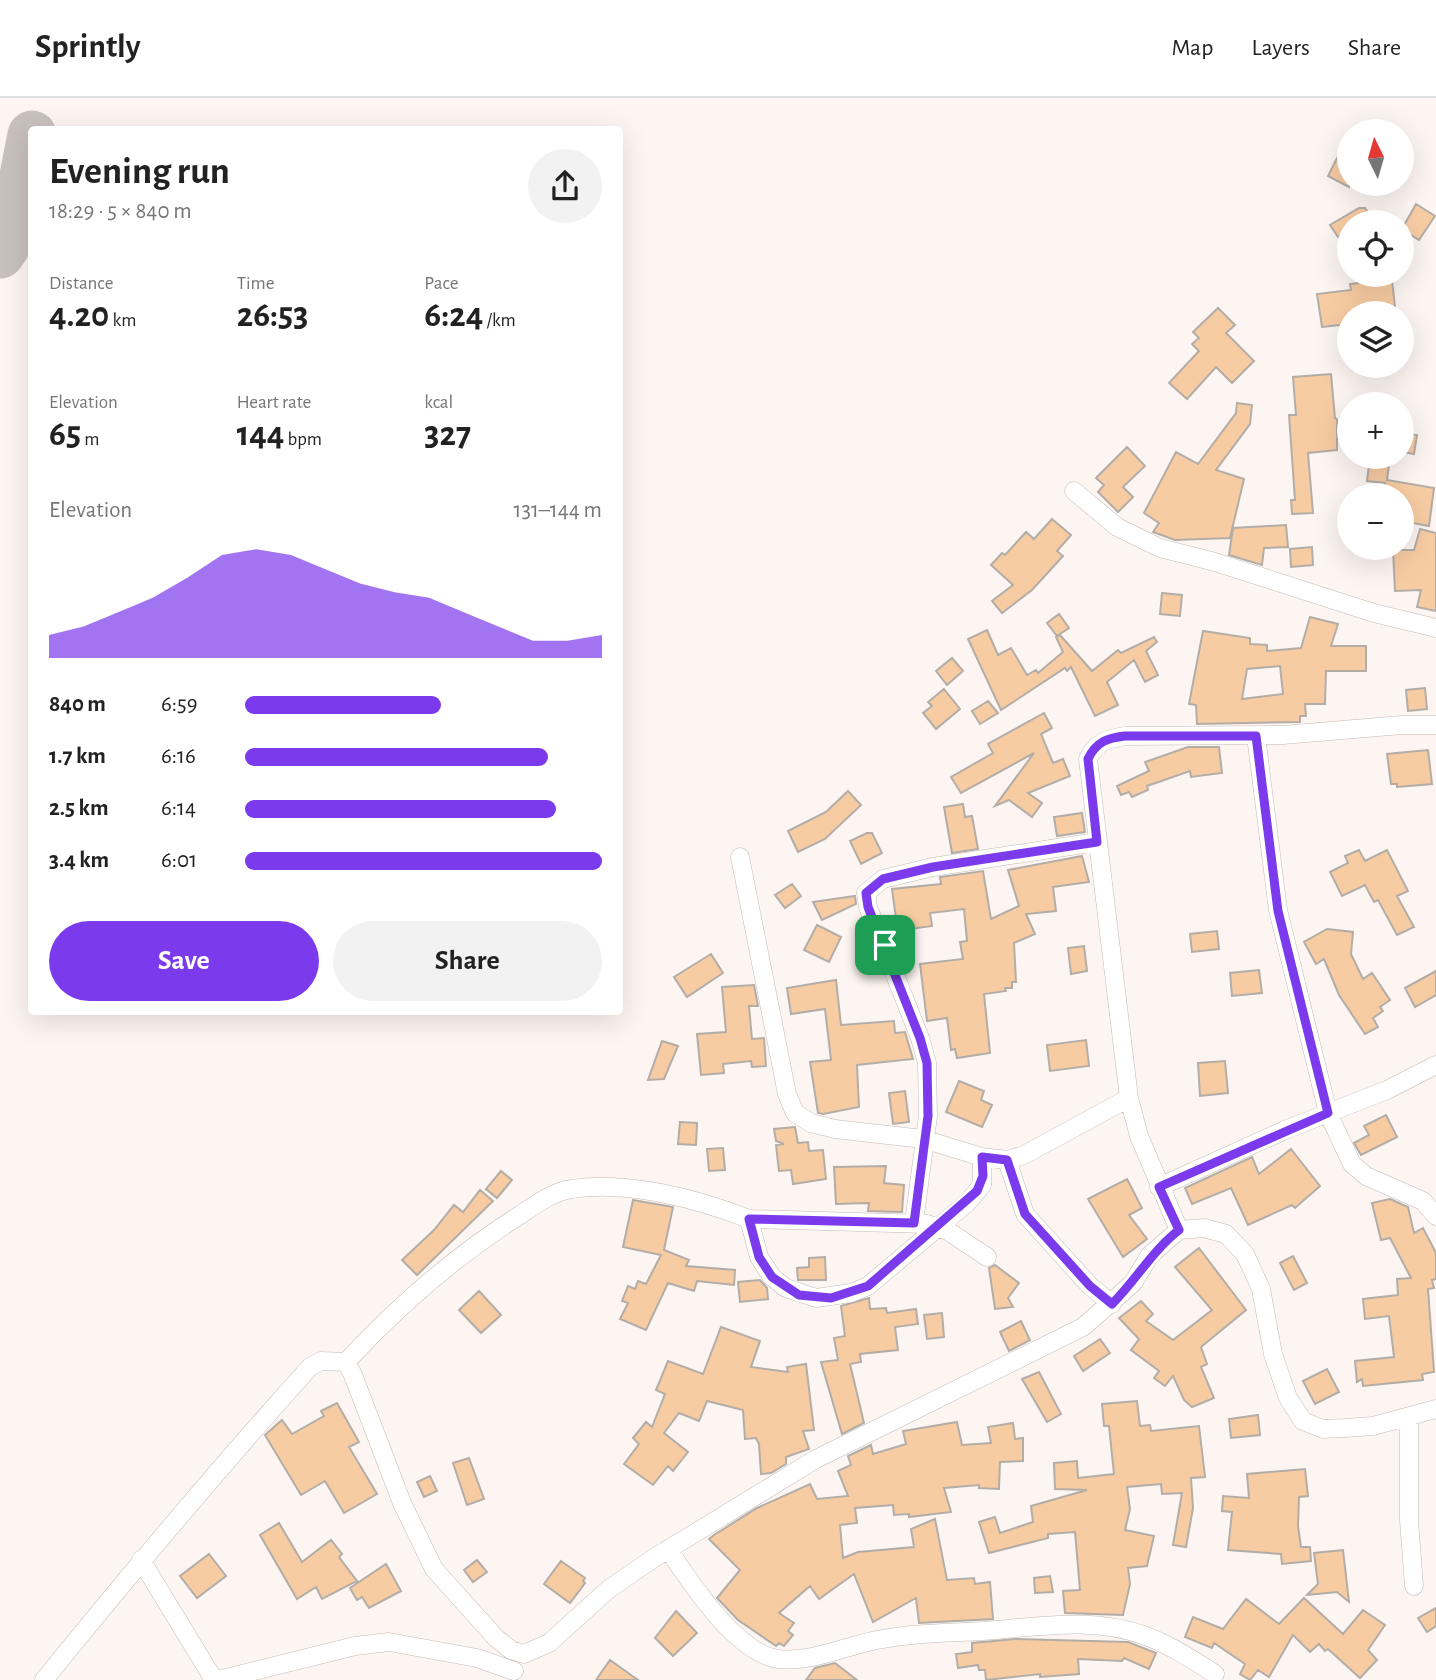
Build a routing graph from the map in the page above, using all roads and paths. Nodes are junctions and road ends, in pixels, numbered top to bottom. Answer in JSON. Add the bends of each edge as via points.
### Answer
{"nodes":[{"id":1,"x":1074,"y":491,"type":"dead end"},
{"id":2,"x":1436,"y":628,"type":"edge"},
{"id":3,"x":1436,"y":725,"type":"edge"},
{"id":4,"x":1256,"y":736,"type":"junction"},
{"id":5,"x":1097,"y":842,"type":"junction"},
{"id":6,"x":740,"y":857,"type":"dead end"},
{"id":7,"x":1436,"y":1065,"type":"edge"},
{"id":8,"x":1129,"y":1098,"type":"junction"},
{"id":9,"x":1328,"y":1113,"type":"junction"},
{"id":10,"x":923,"y":1139,"type":"junction"},
{"id":11,"x":982,"y":1157,"type":"junction"},
{"id":12,"x":1007,"y":1160,"type":"junction"},
{"id":13,"x":1159,"y":1187,"type":"junction"},
{"id":14,"x":1436,"y":1216,"type":"edge"},
{"id":15,"x":749,"y":1219,"type":"junction"},
{"id":16,"x":914,"y":1223,"type":"junction"},
{"id":17,"x":938,"y":1226,"type":"junction"},
{"id":18,"x":1179,"y":1230,"type":"junction"},
{"id":19,"x":987,"y":1257,"type":"dead end"},
{"id":20,"x":1112,"y":1304,"type":"junction"},
{"id":21,"x":346,"y":1362,"type":"junction"},
{"id":22,"x":1436,"y":1409,"type":"edge"},
{"id":23,"x":1409,"y":1418,"type":"junction"},
{"id":24,"x":668,"y":1549,"type":"junction"},
{"id":25,"x":141,"y":1560,"type":"junction"},
{"id":26,"x":1414,"y":1586,"type":"dead end"},
{"id":27,"x":524,"y":1654,"type":"junction"},
{"id":28,"x":1215,"y":1674,"type":"dead end"},
{"id":29,"x":511,"y":1675,"type":"edge"},
{"id":30,"x":44,"y":1680,"type":"edge"},
{"id":31,"x":216,"y":1680,"type":"edge"}],
"edges":[{"from":1,"to":2,"type":"street","via":[[1117,527],[1160,548]]},
{"from":3,"to":4,"type":"street"},
{"from":4,"to":5,"type":"street","via":[[1107,738],[1093,748],[1088,759]]},
{"from":4,"to":9,"type":"street","via":[[1278,911]]},
{"from":5,"to":8,"type":"street"},
{"from":5,"to":10,"type":"street","via":[[933,867],[883,879],[866,893],[927,1063]]},
{"from":6,"to":10,"type":"street","via":[[787,1094],[795,1113],[835,1129]]},
{"from":7,"to":9,"type":"street"},
{"from":8,"to":12,"type":"street"},
{"from":8,"to":13,"type":"street"},
{"from":9,"to":13,"type":"street"},
{"from":9,"to":14,"type":"street","via":[[1352,1164],[1366,1176],[1423,1201]]},
{"from":10,"to":11,"type":"street"},
{"from":10,"to":16,"type":"street"},
{"from":11,"to":12,"type":"street"},
{"from":11,"to":17,"type":"street","via":[[982,1185]]},
{"from":12,"to":20,"type":"street","via":[[1025,1214]]},
{"from":13,"to":18,"type":"street"},
{"from":15,"to":16,"type":"street"},
{"from":15,"to":17,"type":"street","via":[[759,1257],[772,1277],[799,1295],[816,1298],[841,1296],[868,1286]]},
{"from":15,"to":21,"type":"street","via":[[715,1205],[630,1189],[569,1189],[539,1203],[464,1253],[387,1318]]},
{"from":16,"to":17,"type":"street"},
{"from":17,"to":19,"type":"street"},
{"from":18,"to":20,"type":"street","via":[[1150,1255],[1133,1283]]},
{"from":18,"to":23,"type":"street","via":[[1204,1228],[1226,1234],[1245,1254],[1261,1289],[1273,1354],[1288,1398],[1303,1421],[1323,1429],[1345,1429]]},
{"from":20,"to":24,"type":"street","via":[[1058,1342],[816,1458]]},
{"from":21,"to":25,"type":"street","via":[[321,1361],[310,1367]]},
{"from":21,"to":27,"type":"street","via":[[402,1503],[434,1569],[496,1638]]},
{"from":22,"to":23,"type":"street"},
{"from":23,"to":26,"type":"street"},
{"from":24,"to":27,"type":"street","via":[[609,1589],[549,1643]]},
{"from":24,"to":28,"type":"street","via":[[695,1590],[738,1636],[778,1659],[920,1634],[1090,1624],[1146,1636]]},
{"from":25,"to":30,"type":"street"},
{"from":25,"to":31,"type":"street"},
{"from":27,"to":29,"type":"street"},
{"from":29,"to":31,"type":"street","via":[[477,1658],[388,1643],[355,1646]]}]}
